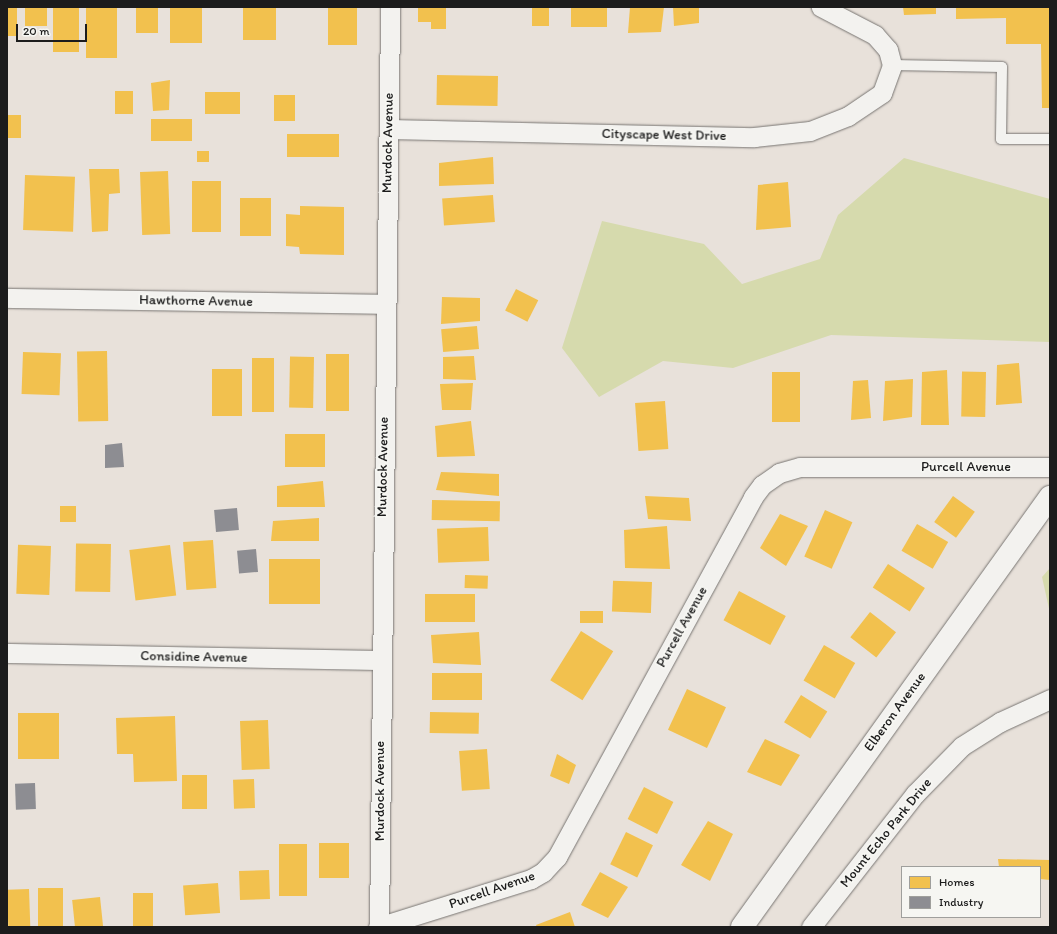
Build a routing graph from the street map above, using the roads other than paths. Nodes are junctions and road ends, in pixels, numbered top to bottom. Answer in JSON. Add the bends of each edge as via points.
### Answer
{"nodes":[{"id":1,"x":390,"y":7,"type":"edge"},
{"id":2,"x":821,"y":7,"type":"edge"},
{"id":3,"x":890,"y":57,"type":"junction"},
{"id":4,"x":389,"y":129,"type":"junction"},
{"id":5,"x":1050,"y":139,"type":"edge"},
{"id":6,"x":7,"y":298,"type":"edge"},
{"id":7,"x":385,"y":304,"type":"junction"},
{"id":8,"x":1050,"y":467,"type":"edge"},
{"id":9,"x":1050,"y":497,"type":"edge"},
{"id":10,"x":7,"y":653,"type":"edge"},
{"id":11,"x":381,"y":660,"type":"junction"},
{"id":12,"x":1050,"y":699,"type":"edge"},
{"id":13,"x":379,"y":927,"type":"edge"},
{"id":14,"x":742,"y":927,"type":"edge"},
{"id":15,"x":812,"y":927,"type":"edge"}],
"edges":[{"from":1,"to":4,"type":"street","name":"Murdock Avenue"},
{"from":2,"to":3,"type":"street","via":[[875,35]]},
{"from":3,"to":4,"type":"street","name":"Cityscape West Drive","via":[[882,94],[848,116],[810,131],[754,137]]},
{"from":3,"to":5,"type":"lane","via":[[1002,66],[1001,139]]},
{"from":4,"to":7,"type":"street","name":"Murdock Avenue"},
{"from":6,"to":7,"type":"street","name":"Hawthorne Avenue"},
{"from":7,"to":11,"type":"street","name":"Murdock Avenue"},
{"from":8,"to":13,"type":"street","name":"Purcell Avenue","via":[[800,467],[779,473],[762,485],[753,496],[558,857],[543,872],[531,879]]},
{"from":9,"to":14,"type":"street","name":"Elberon Avenue"},
{"from":10,"to":11,"type":"street","name":"Considine Avenue"},
{"from":11,"to":13,"type":"street","name":"Murdock Avenue"},
{"from":12,"to":15,"type":"street","name":"Mount Echo Park Drive","via":[[1000,722],[962,746],[915,794]]}]}
